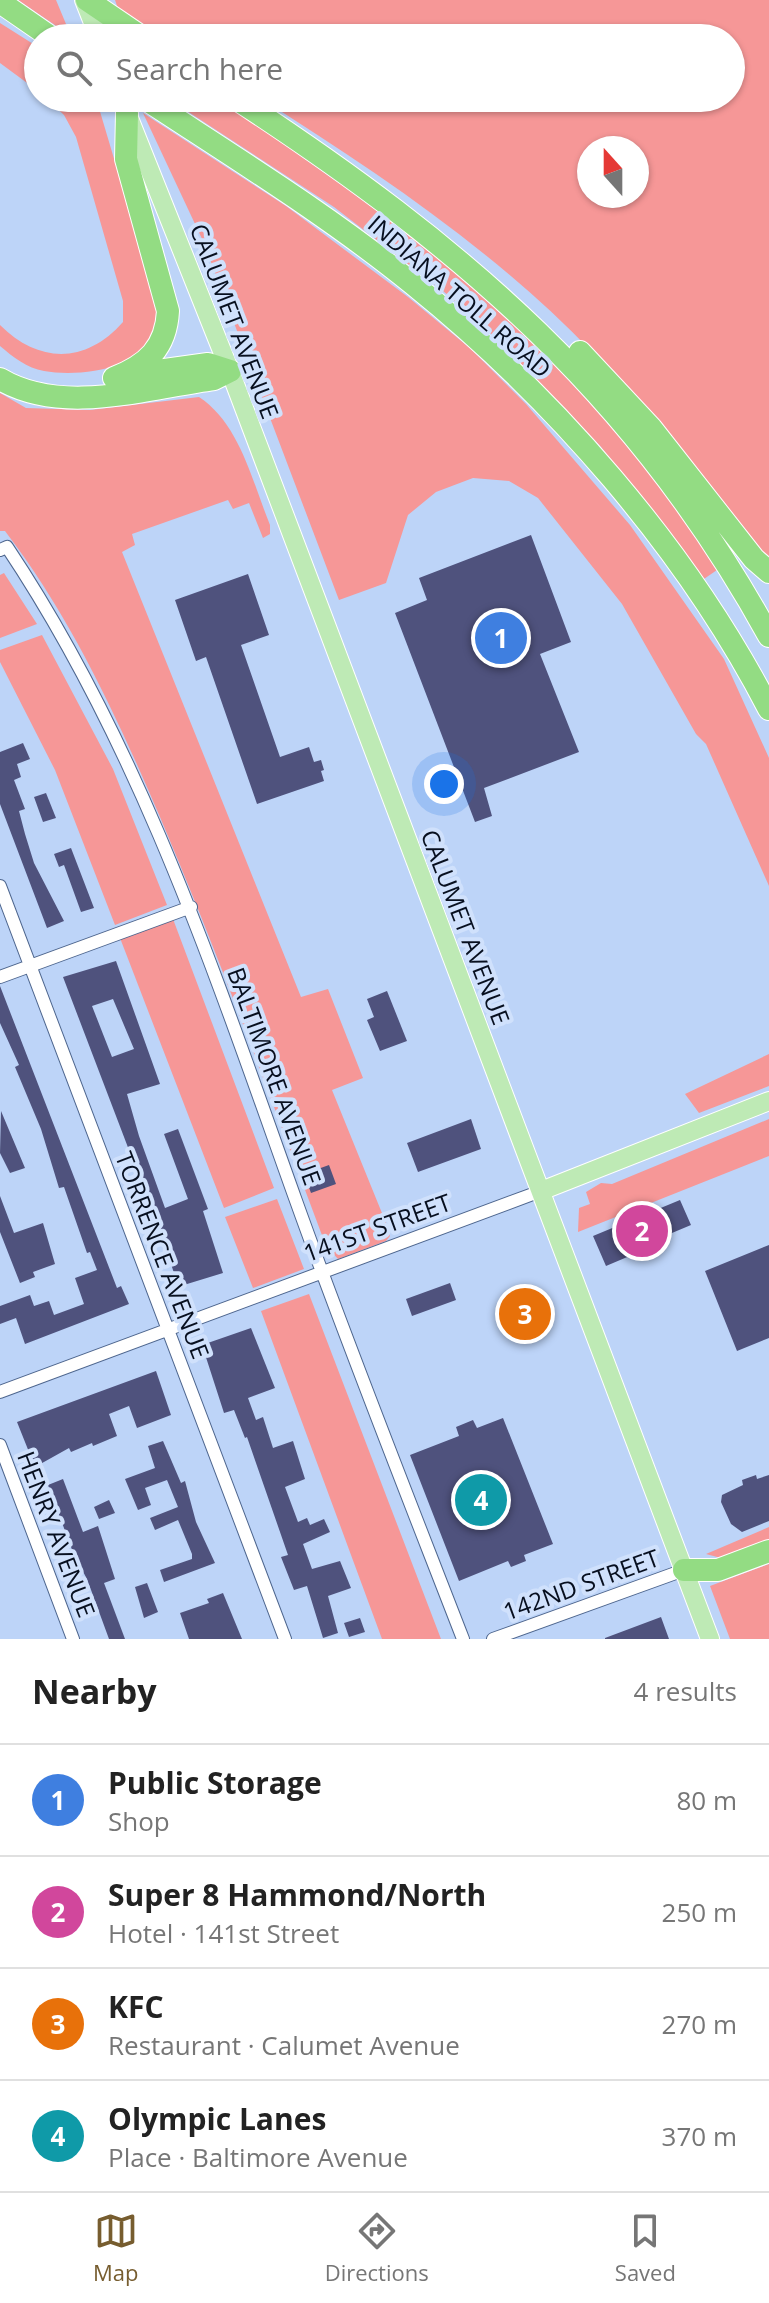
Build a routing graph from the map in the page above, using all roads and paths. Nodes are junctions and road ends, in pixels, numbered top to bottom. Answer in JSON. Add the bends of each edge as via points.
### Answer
{"nodes":[{"id":1,"x":85,"y":0,"type":"edge"},
{"id":2,"x":0,"y":2,"type":"edge"},
{"id":3,"x":32,"y":24,"type":"edge"},
{"id":4,"x":94,"y":24,"type":"edge"},
{"id":5,"x":122,"y":24,"type":"edge"},
{"id":6,"x":130,"y":112,"type":"edge"},
{"id":7,"x":134,"y":112,"type":"edge"},
{"id":8,"x":156,"y":112,"type":"edge"},
{"id":9,"x":256,"y":112,"type":"edge"},
{"id":10,"x":441,"y":244,"type":"junction"},
{"id":11,"x":0,"y":363,"type":"edge"},
{"id":12,"x":230,"y":371,"type":"junction"},
{"id":13,"x":114,"y":378,"type":"junction"},
{"id":14,"x":0,"y":379,"type":"edge"},
{"id":15,"x":4,"y":548,"type":"edge"},
{"id":16,"x":769,"y":572,"type":"edge"},
{"id":17,"x":769,"y":636,"type":"edge"},
{"id":18,"x":769,"y":709,"type":"edge"},
{"id":19,"x":0,"y":886,"type":"edge"},
{"id":20,"x":191,"y":907,"type":"junction"},
{"id":21,"x":31,"y":966,"type":"junction"},
{"id":22,"x":0,"y":977,"type":"edge"},
{"id":23,"x":769,"y":1101,"type":"edge"},
{"id":24,"x":541,"y":1191,"type":"junction"},
{"id":25,"x":322,"y":1273,"type":"junction"},
{"id":26,"x":168,"y":1330,"type":"junction"},
{"id":27,"x":0,"y":1392,"type":"edge"},
{"id":28,"x":0,"y":1445,"type":"edge"},
{"id":29,"x":769,"y":1551,"type":"edge"},
{"id":30,"x":684,"y":1570,"type":"junction"},
{"id":31,"x":73,"y":1639,"type":"edge"},
{"id":32,"x":285,"y":1639,"type":"edge"},
{"id":33,"x":463,"y":1639,"type":"edge"},
{"id":34,"x":493,"y":1639,"type":"edge"},
{"id":35,"x":710,"y":1639,"type":"edge"}],
"edges":[{"from":1,"to":4,"type":"main road"},
{"from":1,"to":5,"type":"highway"},
{"from":2,"to":3,"type":"highway"},
{"from":6,"to":13,"type":"highway","via":[[126,159],[168,311],[165,336],[153,356]]},
{"from":7,"to":12,"type":"main road","name":"CALUMET AVENUE"},
{"from":8,"to":18,"type":"highway","name":"INDIANA TOLL ROAD","via":[[176,119],[306,204],[413,284],[537,395],[685,575]]},
{"from":9,"to":10,"type":"highway","name":"INDIANA TOLL ROAD","via":[[364,184]]},
{"from":10,"to":16,"type":"highway","via":[[490,270],[593,364]]},
{"from":10,"to":17,"type":"highway","name":"INDIANA TOLL ROAD","via":[[523,314],[629,428],[720,553]]},
{"from":11,"to":13,"type":"highway","via":[[49,384]]},
{"from":12,"to":13,"type":"highway","via":[[208,364]]},
{"from":12,"to":14,"type":"highway","via":[[214,379],[60,398],[19,391]]},
{"from":12,"to":24,"type":"main road","name":"CALUMET AVENUE"},
{"from":15,"to":20,"type":"street","name":"BALTIMORE AVENUE","via":[[54,621],[120,744]]},
{"from":19,"to":21,"type":"street","name":"TORRENCE AVENUE"},
{"from":20,"to":21,"type":"street"},
{"from":20,"to":25,"type":"street","name":"BALTIMORE AVENUE"},
{"from":21,"to":22,"type":"street"},
{"from":21,"to":26,"type":"street","name":"TORRENCE AVENUE"},
{"from":23,"to":24,"type":"main road","name":"141ST STREET"},
{"from":24,"to":25,"type":"street","name":"141ST STREET"},
{"from":24,"to":30,"type":"main road","name":"CALUMET AVENUE"},
{"from":25,"to":26,"type":"street","name":"141ST STREET"},
{"from":25,"to":33,"type":"street","name":"BALTIMORE AVENUE"},
{"from":26,"to":27,"type":"street","name":"141ST STREET"},
{"from":26,"to":32,"type":"street","name":"TORRENCE AVENUE"},
{"from":28,"to":31,"type":"street","name":"HENRY AVENUE"},
{"from":29,"to":30,"type":"highway","via":[[718,1570]]},
{"from":30,"to":34,"type":"street","name":"142ND STREET"},
{"from":30,"to":35,"type":"main road","name":"CALUMET AVENUE"}]}
